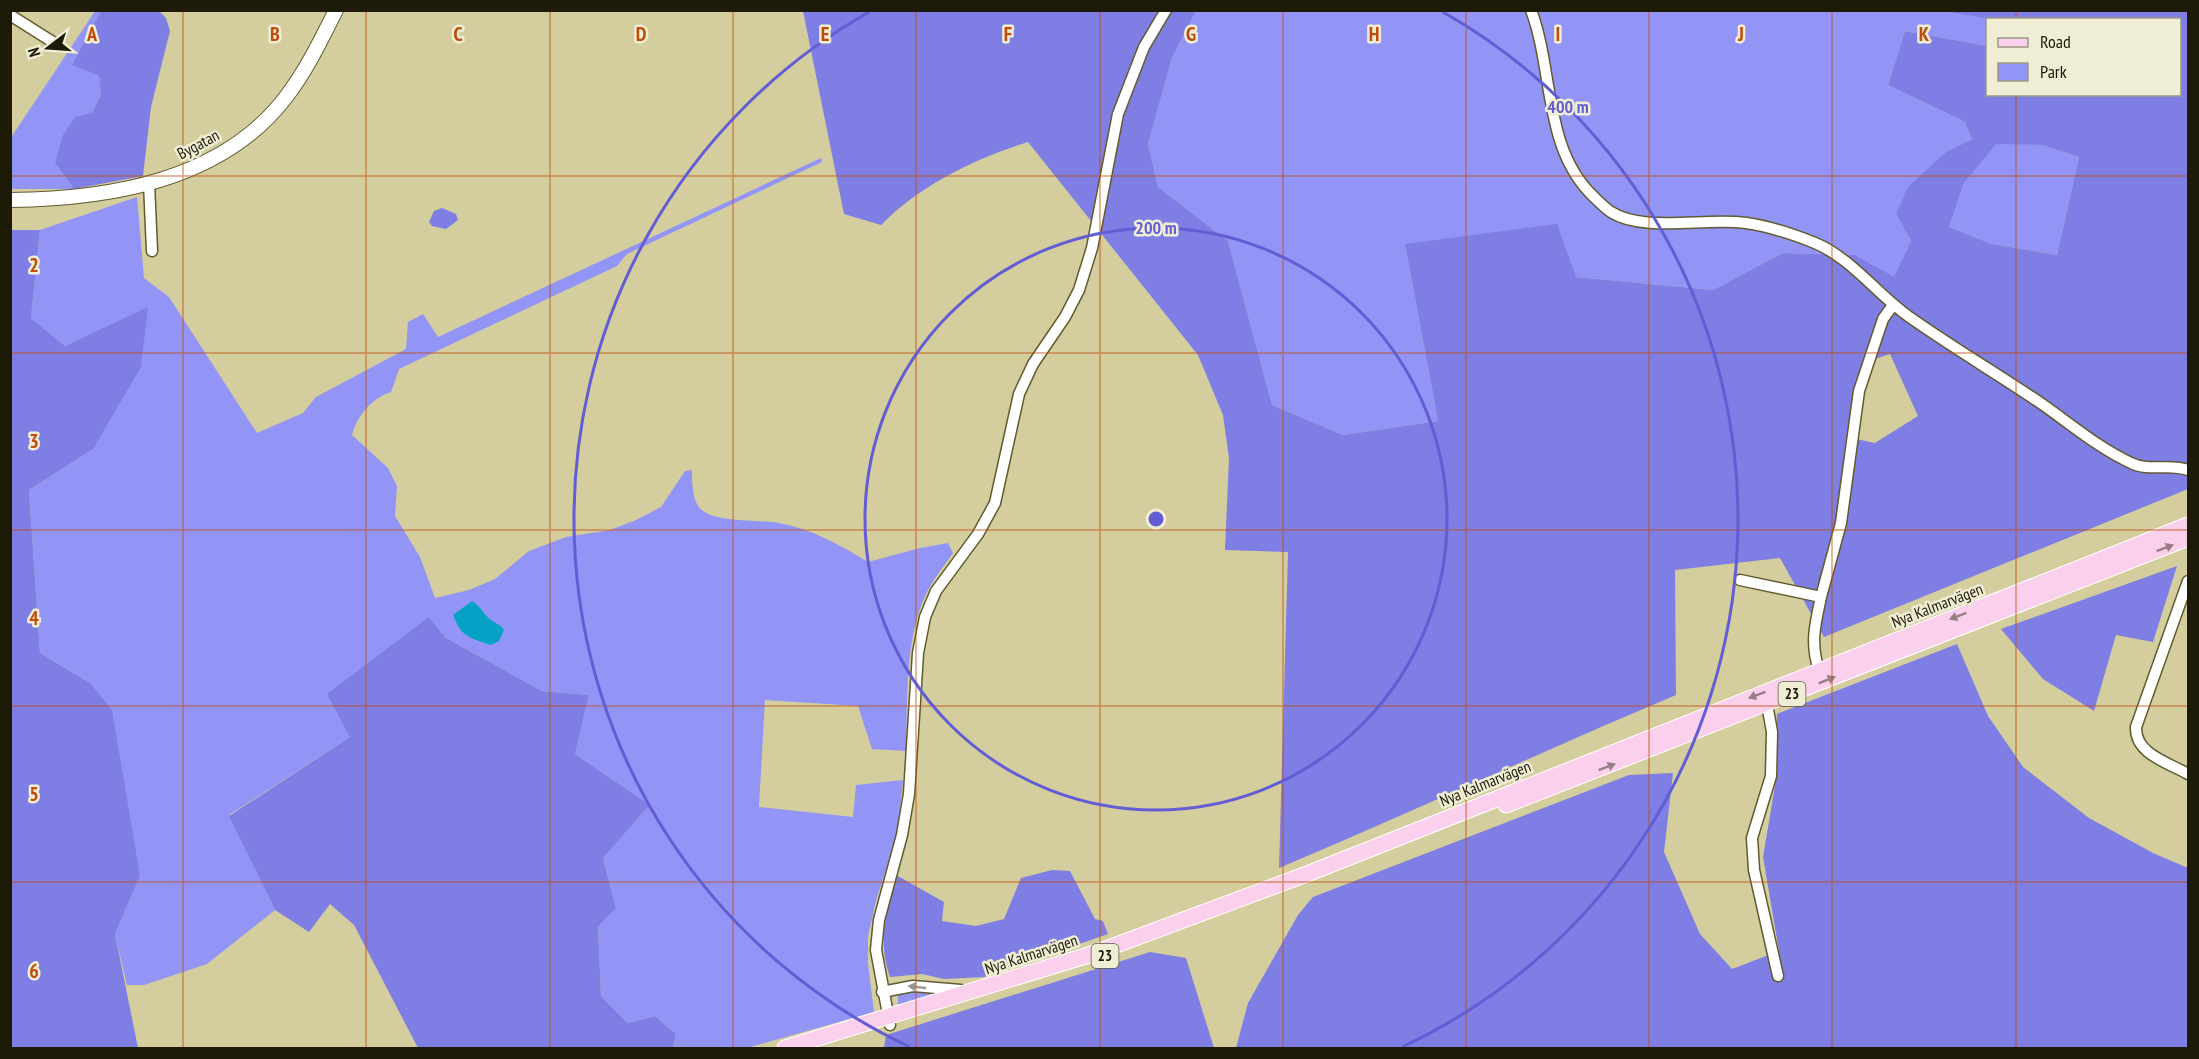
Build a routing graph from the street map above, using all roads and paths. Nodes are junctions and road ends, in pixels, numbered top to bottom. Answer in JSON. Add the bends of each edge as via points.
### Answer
{"nodes":[{"id":1,"x":336,"y":10,"type":"edge"},
{"id":2,"x":1166,"y":10,"type":"edge"},
{"id":3,"x":1531,"y":10,"type":"edge"},
{"id":4,"x":10,"y":15,"type":"edge"},
{"id":5,"x":56,"y":44,"type":"dead end"},
{"id":6,"x":149,"y":183,"type":"junction"},
{"id":7,"x":10,"y":200,"type":"edge"},
{"id":8,"x":152,"y":251,"type":"dead end"},
{"id":9,"x":1893,"y":306,"type":"junction"},
{"id":10,"x":2188,"y":470,"type":"edge"},
{"id":11,"x":2188,"y":525,"type":"edge"},
{"id":12,"x":2188,"y":538,"type":"edge"},
{"id":13,"x":1740,"y":580,"type":"dead end"},
{"id":14,"x":2188,"y":580,"type":"edge"},
{"id":15,"x":1821,"y":597,"type":"junction"},
{"id":16,"x":1819,"y":670,"type":"junction"},
{"id":17,"x":1767,"y":704,"type":"junction"},
{"id":18,"x":2188,"y":774,"type":"edge"},
{"id":19,"x":1778,"y":976,"type":"dead end"},
{"id":20,"x":994,"y":986,"type":"junction"},
{"id":21,"x":882,"y":992,"type":"junction"},
{"id":22,"x":889,"y":1021,"type":"junction"},
{"id":23,"x":785,"y":1048,"type":"edge"},
{"id":24,"x":809,"y":1048,"type":"edge"}],
"edges":[{"from":1,"to":6,"type":"street","name":"Bygatan","via":[[312,57],[269,117],[225,151]]},
{"from":2,"to":21,"type":"street","via":[[1144,47],[1118,114],[1080,290],[1033,364],[1019,394],[995,503],[978,534],[936,591],[925,617],[918,653],[909,794],[878,928],[876,950]]},
{"from":3,"to":9,"type":"street","via":[[1561,140],[1570,163],[1592,195],[1612,213],[1637,221],[1746,223],[1815,243],[1830,251]]},
{"from":4,"to":5,"type":"street"},
{"from":6,"to":7,"type":"street","name":"Bygatan","via":[[84,197]]},
{"from":6,"to":8,"type":"street"},
{"from":9,"to":10,"type":"street","via":[[2133,464],[2155,468],[2179,466]]},
{"from":9,"to":15,"type":"street","via":[[1883,319],[1859,391],[1841,523]]},
{"from":11,"to":16,"type":"main road","name":"Nya Kalmarvägen","number":"23","one_way":true},
{"from":17,"to":12,"type":"main road","name":"Nya Kalmarvägen","number":"23","one_way":true},
{"from":13,"to":15,"type":"street"},
{"from":14,"to":18,"type":"street","via":[[2136,726],[2136,736],[2144,749]]},
{"from":15,"to":16,"type":"street","via":[[1812,638]]},
{"from":16,"to":20,"type":"main road","name":"Nya Kalmarvägen","number":"23","one_way":true,"via":[[1307,874]]},
{"from":17,"to":19,"type":"street","via":[[1772,732],[1771,776],[1752,838],[1754,870]]},
{"from":22,"to":17,"type":"main road","name":"Nya Kalmarvägen","number":"23","one_way":true,"via":[[1093,961]]},
{"from":20,"to":21,"type":"street","one_way":true,"via":[[954,991],[913,986]]},
{"from":20,"to":22,"type":"main road","name":"Nya Kalmarvägen","number":"23"},
{"from":21,"to":22,"type":"street"},
{"from":22,"to":23,"type":"main road","name":"Nya Kalmarvägen","number":"23"},
{"from":22,"to":24,"type":"main road","name":"Nya Kalmarvägen","number":"23"}]}
